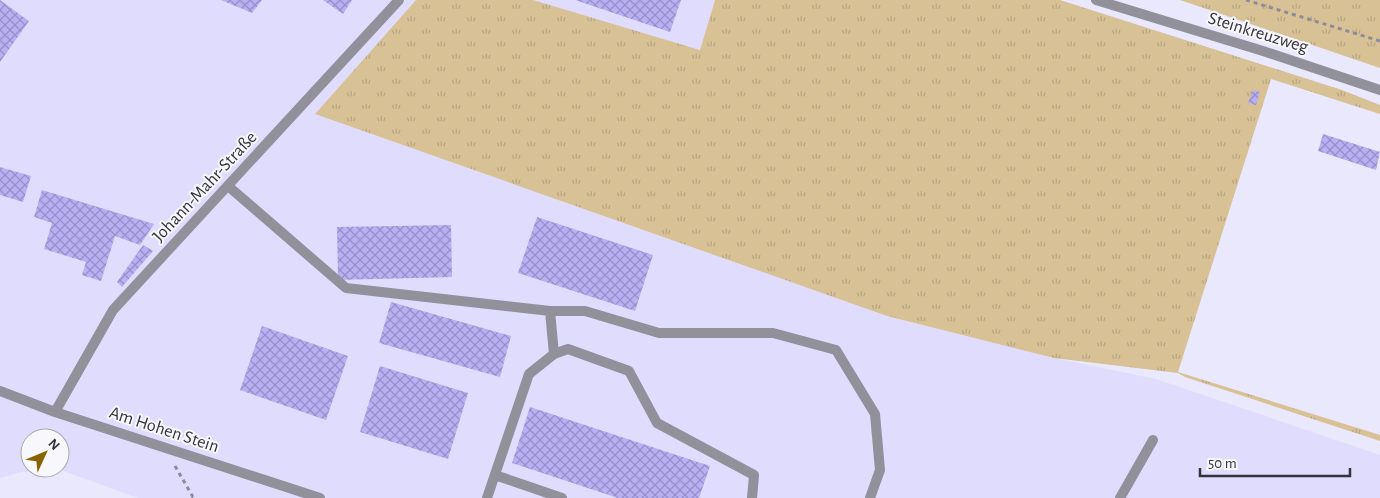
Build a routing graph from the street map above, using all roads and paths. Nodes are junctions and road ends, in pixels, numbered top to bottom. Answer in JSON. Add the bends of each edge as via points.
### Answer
{"nodes":[{"id":1,"x":399,"y":0,"type":"edge"},
{"id":2,"x":1096,"y":0,"type":"edge"},
{"id":3,"x":1246,"y":0,"type":"edge"},
{"id":4,"x":1380,"y":41,"type":"edge"},
{"id":5,"x":1380,"y":90,"type":"edge"},
{"id":6,"x":228,"y":186,"type":"junction"},
{"id":7,"x":550,"y":311,"type":"junction"},
{"id":8,"x":554,"y":354,"type":"junction"},
{"id":9,"x":0,"y":390,"type":"edge"},
{"id":10,"x":55,"y":412,"type":"junction"},
{"id":11,"x":1153,"y":440,"type":"dead end"},
{"id":12,"x":164,"y":447,"type":"junction"},
{"id":13,"x":494,"y":475,"type":"junction"},
{"id":14,"x":197,"y":498,"type":"edge"},
{"id":15,"x":320,"y":498,"type":"edge"},
{"id":16,"x":487,"y":498,"type":"edge"},
{"id":17,"x":562,"y":498,"type":"edge"},
{"id":18,"x":752,"y":498,"type":"edge"},
{"id":19,"x":870,"y":498,"type":"edge"},
{"id":20,"x":1120,"y":498,"type":"edge"}],
"edges":[{"from":1,"to":6,"type":"street","name":"Johann-Mahr-Straße"},
{"from":2,"to":5,"type":"street","name":"Steinkreuzweg"},
{"from":3,"to":4,"type":"path"},
{"from":6,"to":7,"type":"street","via":[[346,288]]},
{"from":6,"to":10,"type":"street","name":"Johann-Mahr-Straße","via":[[112,310]]},
{"from":7,"to":8,"type":"street"},
{"from":7,"to":19,"type":"street","via":[[585,311],[659,333],[772,333],[836,350],[875,414],[880,470]]},
{"from":8,"to":13,"type":"street","via":[[529,374]]},
{"from":8,"to":18,"type":"street","via":[[568,350],[629,372],[658,423],[754,476]]},
{"from":9,"to":10,"type":"street","name":"Am Hohen Stein"},
{"from":10,"to":12,"type":"street","name":"Am Hohen Stein"},
{"from":11,"to":20,"type":"street"},
{"from":12,"to":14,"type":"path","via":[[193,497]]},
{"from":12,"to":15,"type":"street","name":"Am Hohen Stein"},
{"from":13,"to":16,"type":"street"},
{"from":13,"to":17,"type":"street"}]}
